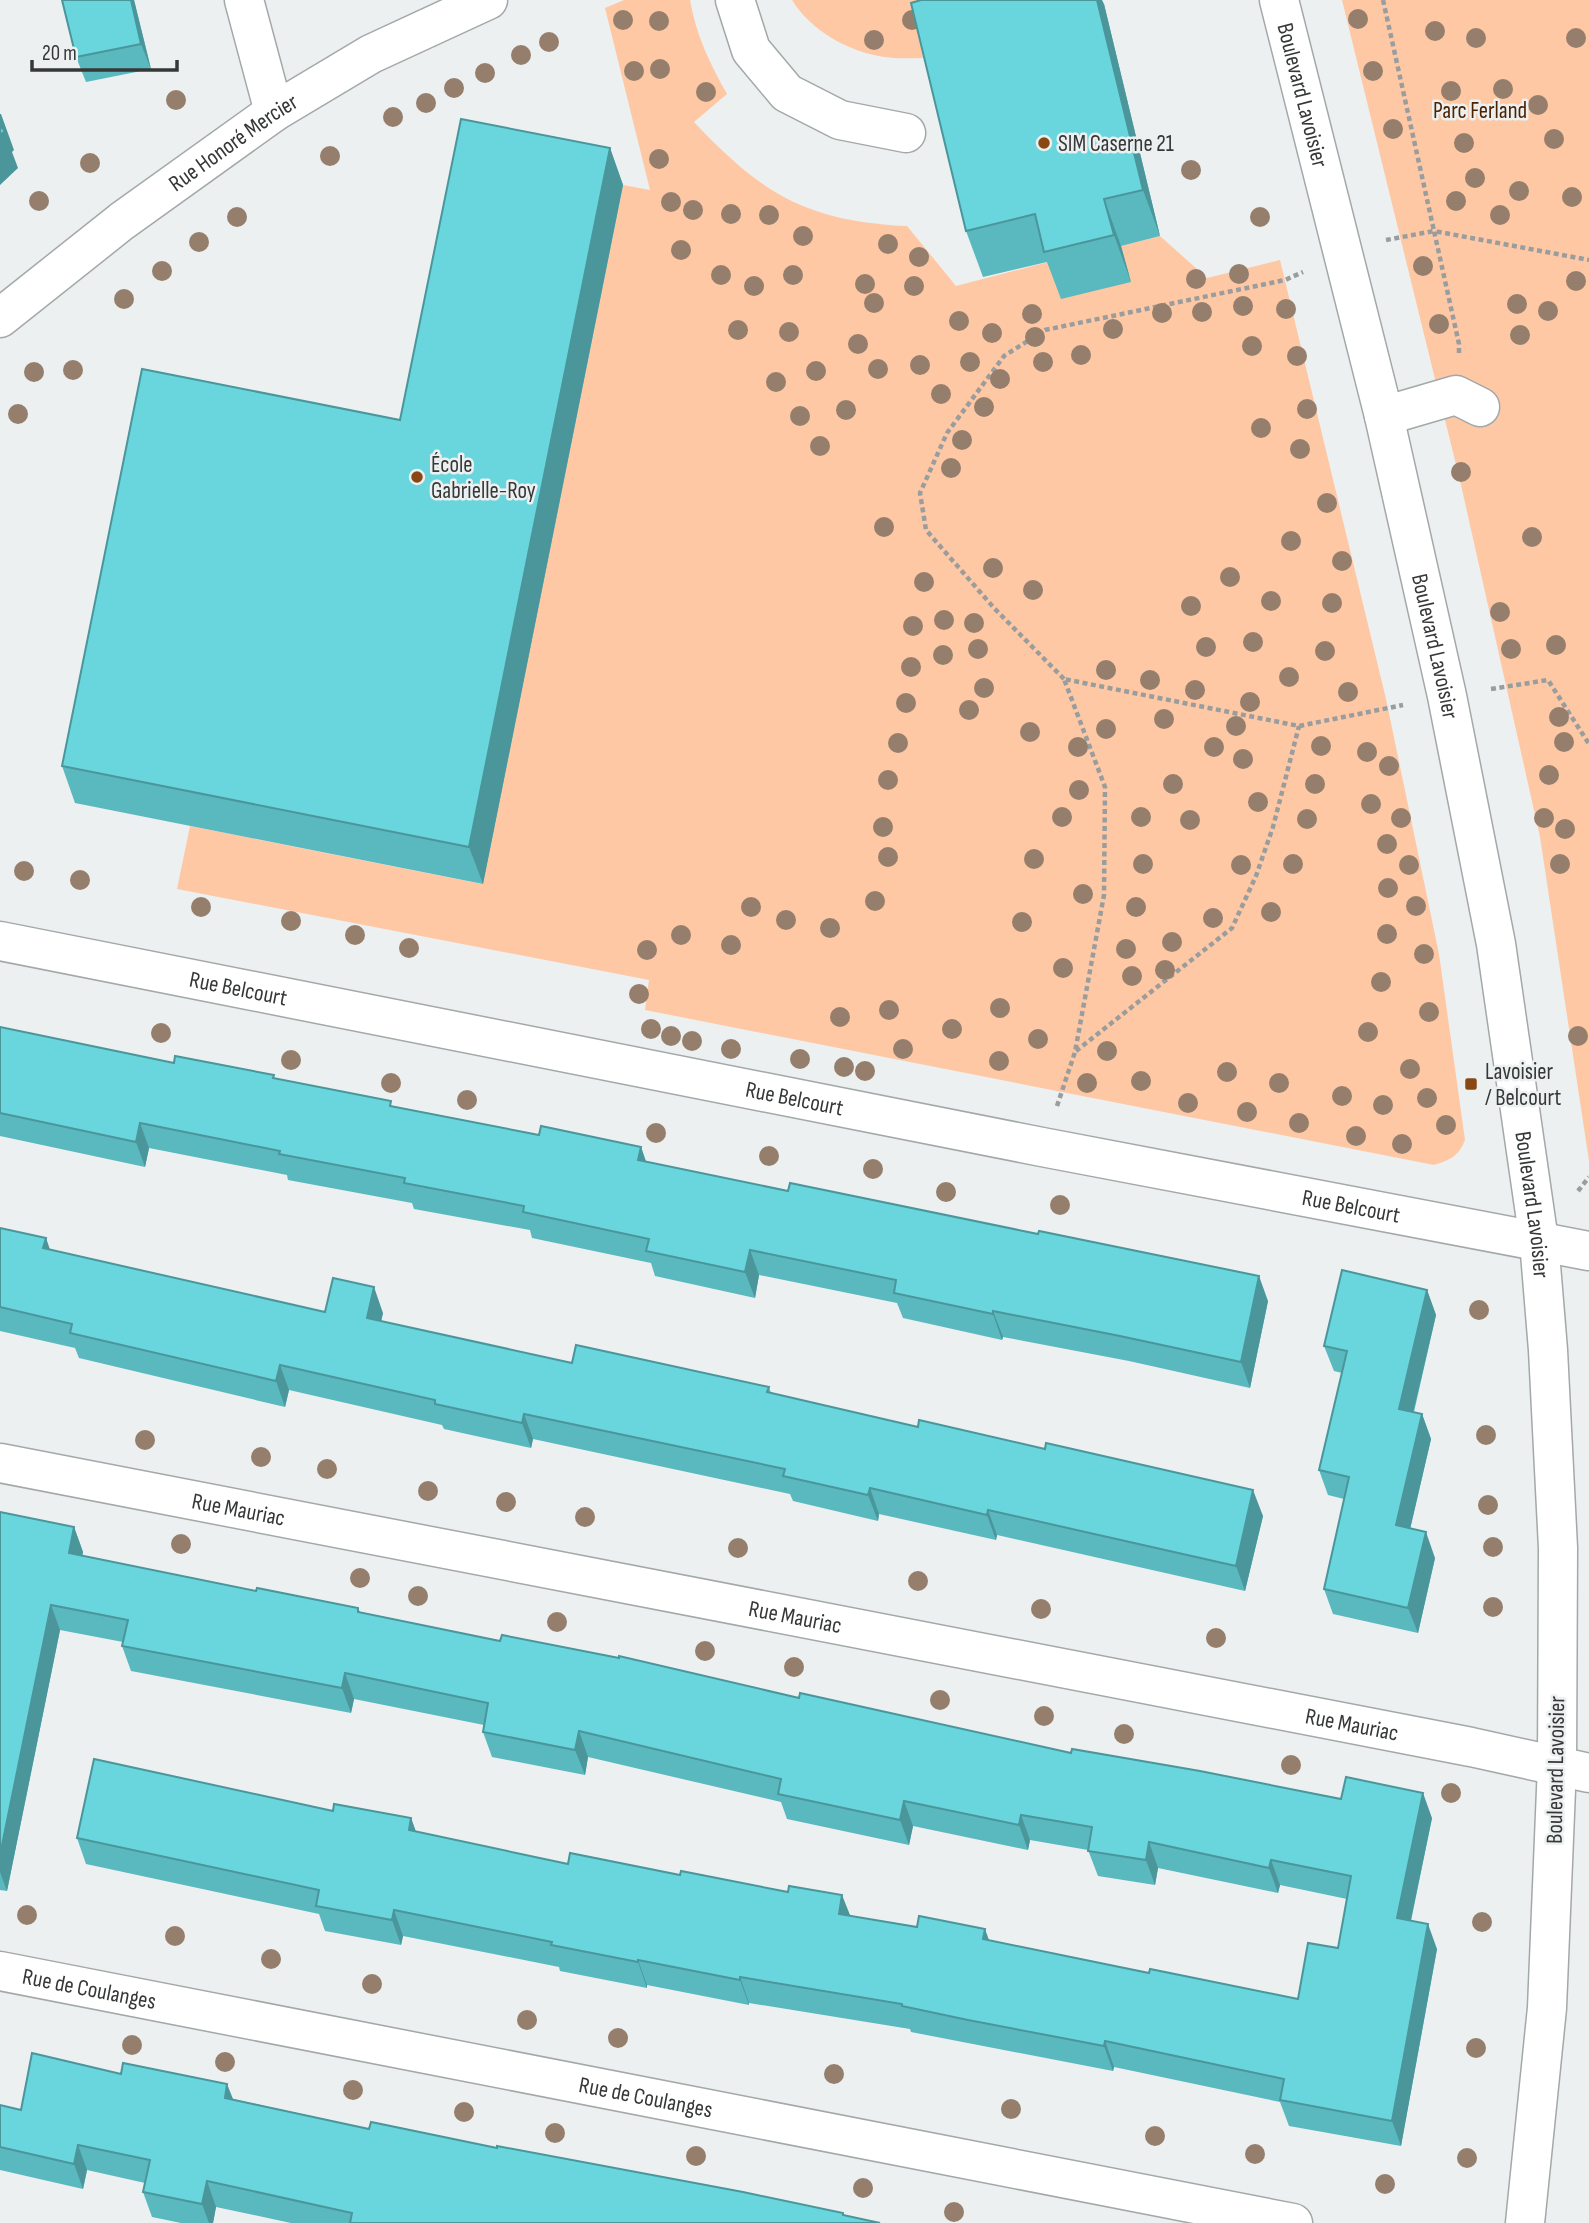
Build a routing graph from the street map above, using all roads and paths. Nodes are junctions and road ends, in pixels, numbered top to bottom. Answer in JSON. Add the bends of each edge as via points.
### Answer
{"nodes":[{"id":1,"x":244,"y":0,"type":"edge"},
{"id":2,"x":488,"y":0,"type":"edge"},
{"id":3,"x":735,"y":0,"type":"edge"},
{"id":4,"x":1279,"y":0,"type":"edge"},
{"id":5,"x":1383,"y":0,"type":"edge"},
{"id":6,"x":274,"y":112,"type":"junction"},
{"id":7,"x":906,"y":133,"type":"dead end"},
{"id":8,"x":1434,"y":231,"type":"junction"},
{"id":9,"x":1342,"y":253,"type":"junction"},
{"id":10,"x":1589,"y":260,"type":"edge"},
{"id":11,"x":0,"y":317,"type":"edge"},
{"id":12,"x":1468,"y":401,"type":"joint"},
{"id":13,"x":1384,"y":416,"type":"junction"},
{"id":14,"x":1064,"y":679,"type":"junction"},
{"id":15,"x":1447,"y":696,"type":"junction"},
{"id":16,"x":1299,"y":726,"type":"junction"},
{"id":17,"x":1589,"y":744,"type":"edge"},
{"id":18,"x":0,"y":941,"type":"edge"},
{"id":19,"x":1075,"y":1052,"type":"junction"},
{"id":20,"x":1042,"y":1147,"type":"junction"},
{"id":21,"x":1539,"y":1241,"type":"junction"},
{"id":22,"x":1589,"y":1251,"type":"edge"},
{"id":23,"x":0,"y":1462,"type":"edge"},
{"id":24,"x":1573,"y":1769,"type":"edge"},
{"id":25,"x":0,"y":1971,"type":"edge"},
{"id":26,"x":1293,"y":2223,"type":"edge"},
{"id":27,"x":1525,"y":2223,"type":"edge"}],
"edges":[{"from":1,"to":6,"type":"street"},
{"from":2,"to":6,"type":"street","name":"Rue Honoré Mercier","via":[[371,54]]},
{"from":3,"to":7,"type":"street","via":[[751,50],[787,93],[840,120]]},
{"from":4,"to":9,"type":"street","name":"Boulevard Lavoisier"},
{"from":5,"to":8,"type":"path"},
{"from":6,"to":11,"type":"street","name":"Rue Honoré Mercier","via":[[122,221]]},
{"from":8,"to":9,"type":"path"},
{"from":8,"to":10,"type":"path"},
{"from":8,"to":12,"type":"path"},
{"from":9,"to":13,"type":"street","name":"Boulevard Lavoisier"},
{"from":9,"to":14,"type":"path","via":[[1285,280],[1045,330],[1004,356],[947,433],[920,493],[926,530]]},
{"from":12,"to":13,"type":"street"},
{"from":13,"to":15,"type":"street","name":"Boulevard Lavoisier"},
{"from":14,"to":16,"type":"path"},
{"from":14,"to":19,"type":"path","via":[[1105,787],[1104,895]]},
{"from":15,"to":16,"type":"path"},
{"from":15,"to":17,"type":"path","via":[[1548,680]]},
{"from":15,"to":21,"type":"street","name":"Boulevard Lavoisier","via":[[1496,944]]},
{"from":16,"to":19,"type":"path","via":[[1273,827],[1232,928]]},
{"from":18,"to":20,"type":"street","name":"Rue Belcourt"},
{"from":19,"to":20,"type":"path"},
{"from":20,"to":21,"type":"street","name":"Rue Belcourt"},
{"from":21,"to":22,"type":"street","name":"Rue Belcourt"},
{"from":21,"to":24,"type":"street","name":"Boulevard Lavoisier"},
{"from":23,"to":24,"type":"street","name":"Rue Mauriac"},
{"from":24,"to":27,"type":"street","name":"Boulevard Lavoisier"},
{"from":25,"to":26,"type":"street","name":"Rue de Coulanges"}]}
